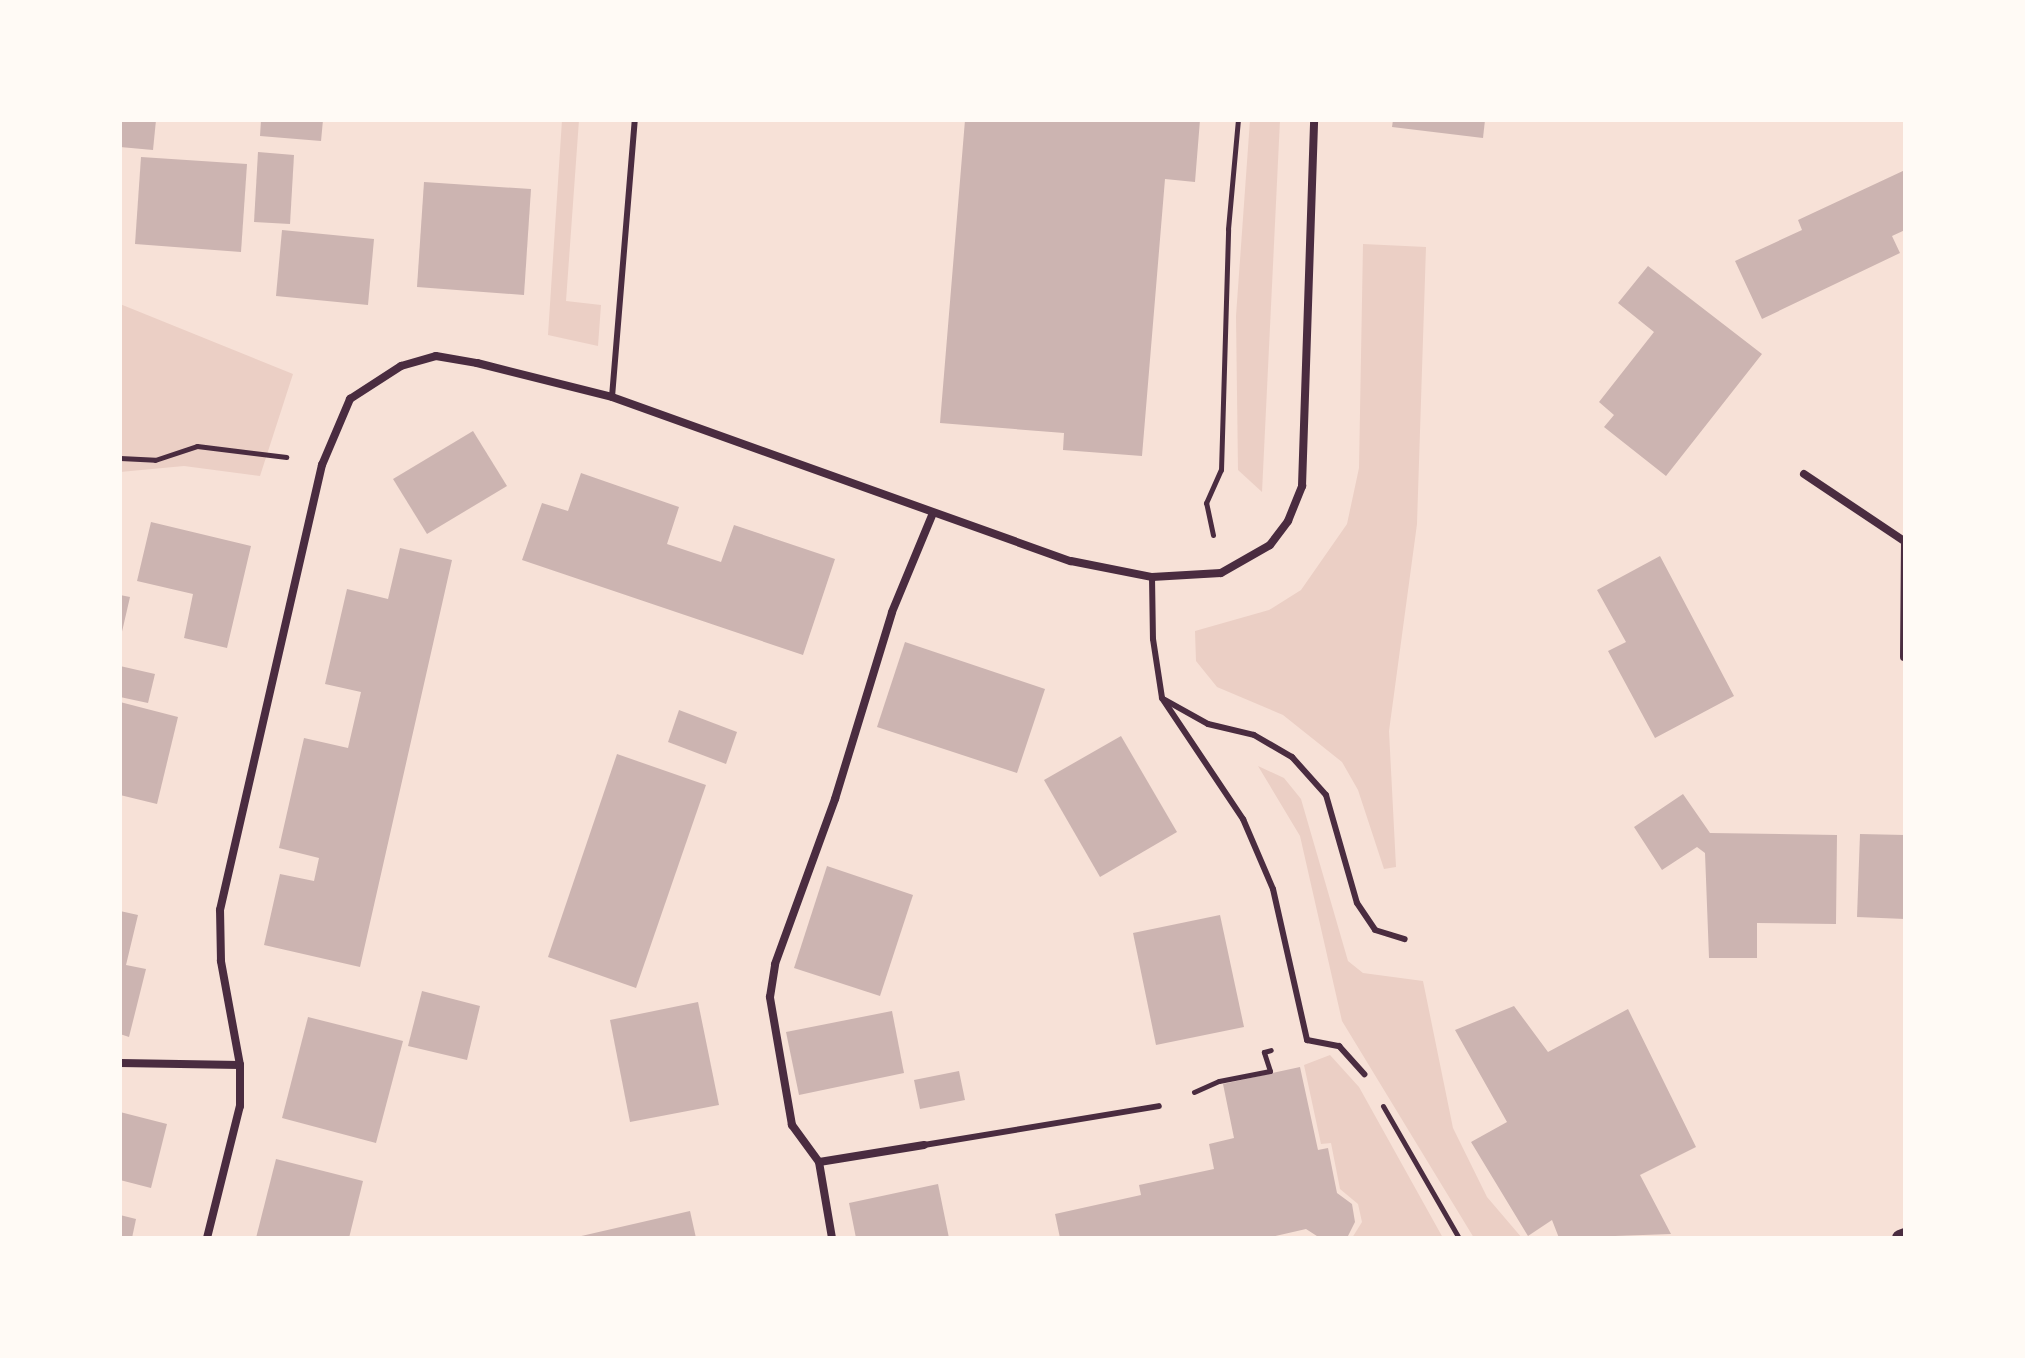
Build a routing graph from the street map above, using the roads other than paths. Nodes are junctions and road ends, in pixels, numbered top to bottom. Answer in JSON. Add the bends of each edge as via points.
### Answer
{"nodes":[{"id":1,"x":635,"y":120,"type":"edge"},
{"id":2,"x":1314,"y":120,"type":"edge"},
{"id":3,"x":612,"y":397,"type":"junction"},
{"id":4,"x":1804,"y":474,"type":"dead end"},
{"id":5,"x":933,"y":513,"type":"junction"},
{"id":6,"x":1905,"y":541,"type":"edge"},
{"id":7,"x":1152,"y":577,"type":"junction"},
{"id":8,"x":1904,"y":657,"type":"edge"},
{"id":9,"x":1162,"y":698,"type":"junction"},
{"id":10,"x":1405,"y":939,"type":"dead end"},
{"id":11,"x":120,"y":1063,"type":"edge"},
{"id":12,"x":240,"y":1065,"type":"junction"},
{"id":13,"x":1364,"y":1074,"type":"road end"},
{"id":14,"x":1159,"y":1106,"type":"dead end"},
{"id":15,"x":924,"y":1145,"type":"joint"},
{"id":16,"x":819,"y":1162,"type":"junction"},
{"id":17,"x":207,"y":1238,"type":"edge"},
{"id":18,"x":832,"y":1238,"type":"edge"}],
"edges":[{"from":1,"to":3,"type":"lane"},
{"from":2,"to":7,"type":"street","via":[[1302,486],[1288,521],[1270,545],[1221,573]]},
{"from":3,"to":5,"type":"street"},
{"from":3,"to":12,"type":"street","via":[[436,356],[401,366],[350,399],[322,465],[220,910],[221,961]]},
{"from":4,"to":6,"type":"street"},
{"from":5,"to":7,"type":"street","via":[[1071,561]]},
{"from":5,"to":16,"type":"street","via":[[892,612],[835,799],[775,964],[770,997],[774,1035],[792,1125]]},
{"from":6,"to":8,"type":"street"},
{"from":7,"to":9,"type":"lane","via":[[1153,639]]},
{"from":9,"to":10,"type":"lane","via":[[1208,724],[1254,735],[1292,757],[1326,795],[1357,903],[1375,930]]},
{"from":9,"to":13,"type":"lane","via":[[1243,819],[1273,889],[1307,1040],[1339,1046]]},
{"from":11,"to":12,"type":"street"},
{"from":12,"to":17,"type":"street","via":[[240,1106]]},
{"from":14,"to":15,"type":"lane"},
{"from":15,"to":16,"type":"street"},
{"from":16,"to":18,"type":"street"}]}
